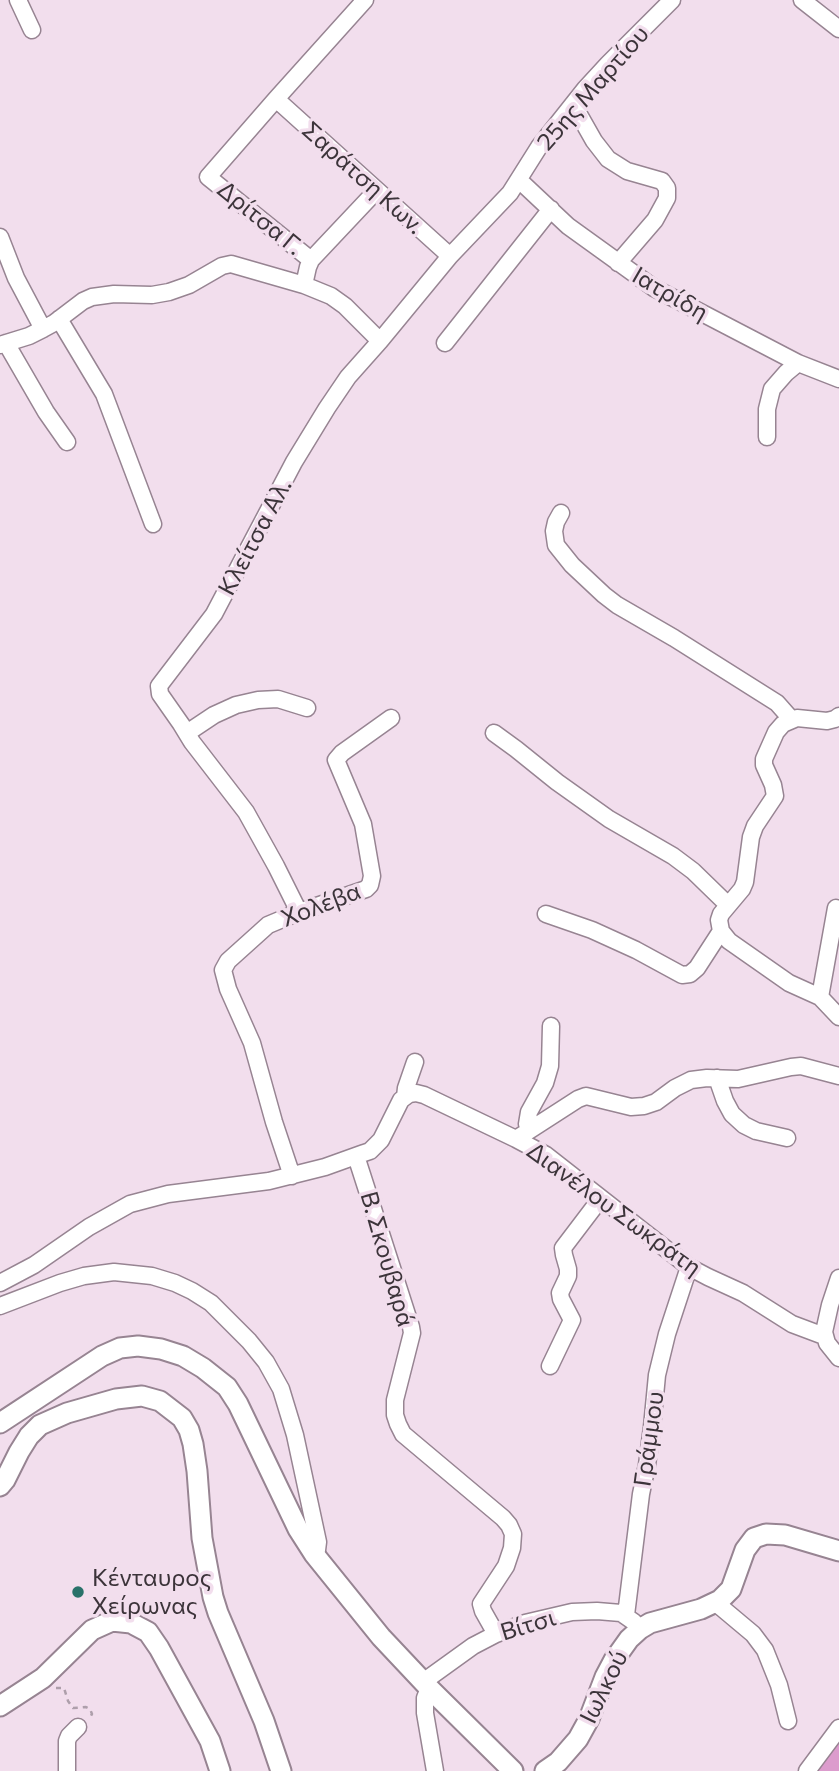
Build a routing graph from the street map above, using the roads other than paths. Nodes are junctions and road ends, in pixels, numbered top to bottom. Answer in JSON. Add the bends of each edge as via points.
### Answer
{"nodes":[{"id":1,"x":18,"y":0,"type":"edge"},
{"id":2,"x":365,"y":0,"type":"edge"},
{"id":3,"x":672,"y":0,"type":"edge"},
{"id":4,"x":802,"y":0,"type":"edge"},
{"id":5,"x":839,"y":29,"type":"edge"},
{"id":6,"x":32,"y":30,"type":"dead end"},
{"id":7,"x":276,"y":99,"type":"junction"},
{"id":8,"x":573,"y":104,"type":"junction"},
{"id":9,"x":519,"y":180,"type":"junction"},
{"id":10,"x":376,"y":191,"type":"junction"},
{"id":11,"x":551,"y":209,"type":"junction"},
{"id":12,"x":0,"y":237,"type":"edge"},
{"id":13,"x":450,"y":256,"type":"junction"},
{"id":14,"x":311,"y":260,"type":"junction"},
{"id":15,"x":618,"y":263,"type":"junction"},
{"id":16,"x":304,"y":285,"type":"junction"},
{"id":17,"x":59,"y":318,"type":"junction"},
{"id":18,"x":43,"y":329,"type":"junction"},
{"id":19,"x":380,"y":341,"type":"junction"},
{"id":20,"x":445,"y":343,"type":"dead end"},
{"id":21,"x":3,"y":344,"type":"edge"},
{"id":22,"x":798,"y":363,"type":"junction"},
{"id":23,"x":839,"y":379,"type":"edge"},
{"id":24,"x":767,"y":437,"type":"dead end"},
{"id":25,"x":67,"y":442,"type":"dead end"},
{"id":26,"x":561,"y":513,"type":"dead end"},
{"id":27,"x":153,"y":524,"type":"dead end"},
{"id":28,"x":307,"y":708,"type":"dead end"},
{"id":29,"x":839,"y":716,"type":"edge"},
{"id":30,"x":391,"y":718,"type":"dead end"},
{"id":31,"x":792,"y":720,"type":"junction"},
{"id":32,"x":187,"y":733,"type":"junction"},
{"id":33,"x":494,"y":733,"type":"dead end"},
{"id":34,"x":728,"y":905,"type":"junction"},
{"id":35,"x":836,"y":908,"type":"dead end"},
{"id":36,"x":299,"y":912,"type":"junction"},
{"id":37,"x":546,"y":914,"type":"dead end"},
{"id":38,"x":721,"y":931,"type":"junction"},
{"id":39,"x":820,"y":997,"type":"junction"},
{"id":40,"x":839,"y":1017,"type":"edge"},
{"id":41,"x":551,"y":1026,"type":"dead end"},
{"id":42,"x":415,"y":1062,"type":"dead end"},
{"id":43,"x":839,"y":1076,"type":"edge"},
{"id":44,"x":717,"y":1079,"type":"junction"},
{"id":45,"x":405,"y":1097,"type":"junction"},
{"id":46,"x":523,"y":1134,"type":"junction"},
{"id":47,"x":787,"y":1138,"type":"dead end"},
{"id":48,"x":356,"y":1156,"type":"junction"},
{"id":49,"x":292,"y":1176,"type":"junction"},
{"id":50,"x":601,"y":1198,"type":"junction"},
{"id":51,"x":689,"y":1267,"type":"junction"},
{"id":52,"x":839,"y":1278,"type":"edge"},
{"id":53,"x":0,"y":1283,"type":"edge"},
{"id":54,"x":0,"y":1306,"type":"edge"},
{"id":55,"x":824,"y":1336,"type":"junction"},
{"id":56,"x":839,"y":1358,"type":"edge"},
{"id":57,"x":550,"y":1366,"type":"dead end"},
{"id":58,"x":0,"y":1423,"type":"edge"},
{"id":59,"x":0,"y":1486,"type":"edge"},
{"id":60,"x":839,"y":1551,"type":"edge"},
{"id":61,"x":314,"y":1554,"type":"junction"},
{"id":62,"x":716,"y":1603,"type":"junction"},
{"id":63,"x":633,"y":1622,"type":"junction"},
{"id":64,"x":496,"y":1634,"type":"junction"},
{"id":65,"x":426,"y":1685,"type":"junction"},
{"id":66,"x":0,"y":1706,"type":"edge"},
{"id":67,"x":788,"y":1721,"type":"dead end"},
{"id":68,"x":78,"y":1727,"type":"road end"},
{"id":69,"x":839,"y":1728,"type":"edge"},
{"id":70,"x":67,"y":1771,"type":"edge"},
{"id":71,"x":220,"y":1771,"type":"edge"},
{"id":72,"x":281,"y":1771,"type":"edge"},
{"id":73,"x":435,"y":1771,"type":"edge"},
{"id":74,"x":513,"y":1771,"type":"edge"},
{"id":75,"x":545,"y":1771,"type":"edge"},
{"id":76,"x":807,"y":1771,"type":"edge"}],
"edges":[{"from":1,"to":6,"type":"street"},
{"from":2,"to":7,"type":"street"},
{"from":3,"to":8,"type":"street","name":"25ης Μαρτίου"},
{"from":4,"to":5,"type":"street"},
{"from":7,"to":10,"type":"street","name":"Σαράτση Κων."},
{"from":7,"to":14,"type":"street","name":"Δρίτσα Γ.","via":[[208,177]]},
{"from":8,"to":9,"type":"street","name":"25ης Μαρτίου"},
{"from":8,"to":15,"type":"street","via":[[608,159],[627,171],[662,181],[667,188],[667,198],[655,220]]},
{"from":9,"to":11,"type":"street","name":"Ιατρίδη"},
{"from":9,"to":13,"type":"street","name":"Κλείτσα Αλ."},
{"from":10,"to":13,"type":"street","name":"Σαράτση Κων."},
{"from":10,"to":14,"type":"street"},
{"from":11,"to":15,"type":"street","name":"Ιατρίδη"},
{"from":11,"to":20,"type":"street"},
{"from":12,"to":18,"type":"street"},
{"from":13,"to":19,"type":"street","name":"Κλείτσα Αλ."},
{"from":14,"to":16,"type":"street"},
{"from":15,"to":22,"type":"street","name":"Ιατρίδη","via":[[661,292]]},
{"from":16,"to":17,"type":"street","via":[[228,264],[169,292],[92,297]]},
{"from":16,"to":19,"type":"street","via":[[338,300]]},
{"from":17,"to":18,"type":"street"},
{"from":17,"to":27,"type":"street","via":[[104,394]]},
{"from":18,"to":21,"type":"street"},
{"from":19,"to":32,"type":"street","name":"Κλείτσα Αλ.","via":[[327,408],[214,614],[159,686]]},
{"from":21,"to":25,"type":"street"},
{"from":22,"to":23,"type":"street","name":"Ιατρίδη"},
{"from":22,"to":24,"type":"street","via":[[772,389]]},
{"from":26,"to":31,"type":"street","via":[[554,531],[556,545],[604,595],[777,703]]},
{"from":28,"to":32,"type":"street","via":[[278,699],[258,700],[214,715]]},
{"from":29,"to":31,"type":"street","via":[[827,721]]},
{"from":30,"to":36,"type":"street","name":"Χολέβα","via":[[336,760],[363,824],[370,885]]},
{"from":31,"to":34,"type":"street","via":[[776,732],[764,759],[775,796],[755,826],[742,889]]},
{"from":32,"to":36,"type":"street","name":"Κλείτσα Αλ.","via":[[246,812]]},
{"from":33,"to":34,"type":"street","via":[[609,819],[673,856]]},
{"from":34,"to":38,"type":"street","via":[[719,920]]},
{"from":35,"to":39,"type":"street"},
{"from":36,"to":49,"type":"street","name":"Χολέβα","via":[[262,929],[223,970],[252,1042]]},
{"from":37,"to":38,"type":"street","via":[[592,930],[682,975],[697,968]]},
{"from":38,"to":39,"type":"street","via":[[780,978]]},
{"from":39,"to":40,"type":"street"},
{"from":41,"to":46,"type":"street","via":[[550,1066]]},
{"from":42,"to":45,"type":"street"},
{"from":43,"to":44,"type":"street","via":[[801,1066]]},
{"from":44,"to":46,"type":"street","via":[[691,1080],[645,1106],[582,1097]]},
{"from":44,"to":47,"type":"street","via":[[724,1101],[744,1125]]},
{"from":45,"to":46,"type":"street","name":"Διανέλου Σωκράτη","via":[[424,1095]]},
{"from":45,"to":48,"type":"street","via":[[381,1140]]},
{"from":46,"to":50,"type":"street","name":"Διανέλου Σωκράτη"},
{"from":48,"to":49,"type":"street"},
{"from":48,"to":64,"type":"street","name":"Β. Σκουβαρά","via":[[412,1333],[395,1400],[398,1424],[503,1518],[513,1534],[506,1566],[481,1604]]},
{"from":49,"to":53,"type":"street","via":[[130,1204]]},
{"from":50,"to":51,"type":"street","name":"Διανέλου Σωκράτη"},
{"from":50,"to":57,"type":"street","via":[[564,1248],[568,1276],[560,1293],[572,1320]]},
{"from":51,"to":55,"type":"street","name":"Διανέλου Σωκράτη","via":[[792,1324]]},
{"from":51,"to":63,"type":"street","name":"Γράμμου","via":[[657,1375],[641,1494]]},
{"from":52,"to":55,"type":"street"},
{"from":54,"to":61,"type":"street","via":[[60,1283],[114,1272],[174,1283],[211,1303],[249,1341],[281,1389],[318,1542]]},
{"from":55,"to":56,"type":"street"},
{"from":58,"to":61,"type":"main road","via":[[115,1349],[148,1346],[183,1356],[214,1375],[232,1395]]},
{"from":59,"to":72,"type":"main road","via":[[29,1436],[56,1417],[142,1396],[160,1401],[182,1418],[193,1444],[213,1597]]},
{"from":60,"to":62,"type":"main road","via":[[785,1535],[758,1536],[744,1550],[731,1590]]},
{"from":61,"to":65,"type":"main road"},
{"from":62,"to":63,"type":"main road","name":"Ιωλκού","via":[[660,1620]]},
{"from":62,"to":67,"type":"street","via":[[765,1650]]},
{"from":63,"to":64,"type":"street","name":"Βίτσι","via":[[606,1611],[572,1612]]},
{"from":63,"to":75,"type":"main road","name":"Ιωλκού","via":[[629,1639],[605,1677],[578,1739]]},
{"from":64,"to":65,"type":"street","name":"Βίτσι","via":[[465,1651]]},
{"from":65,"to":73,"type":"street","via":[[425,1713]]},
{"from":65,"to":74,"type":"main road"},
{"from":66,"to":71,"type":"main road","via":[[43,1678],[102,1625],[119,1621],[140,1627],[164,1657],[210,1741]]},
{"from":68,"to":70,"type":"street","via":[[67,1741]]},
{"from":69,"to":76,"type":"street"}]}
